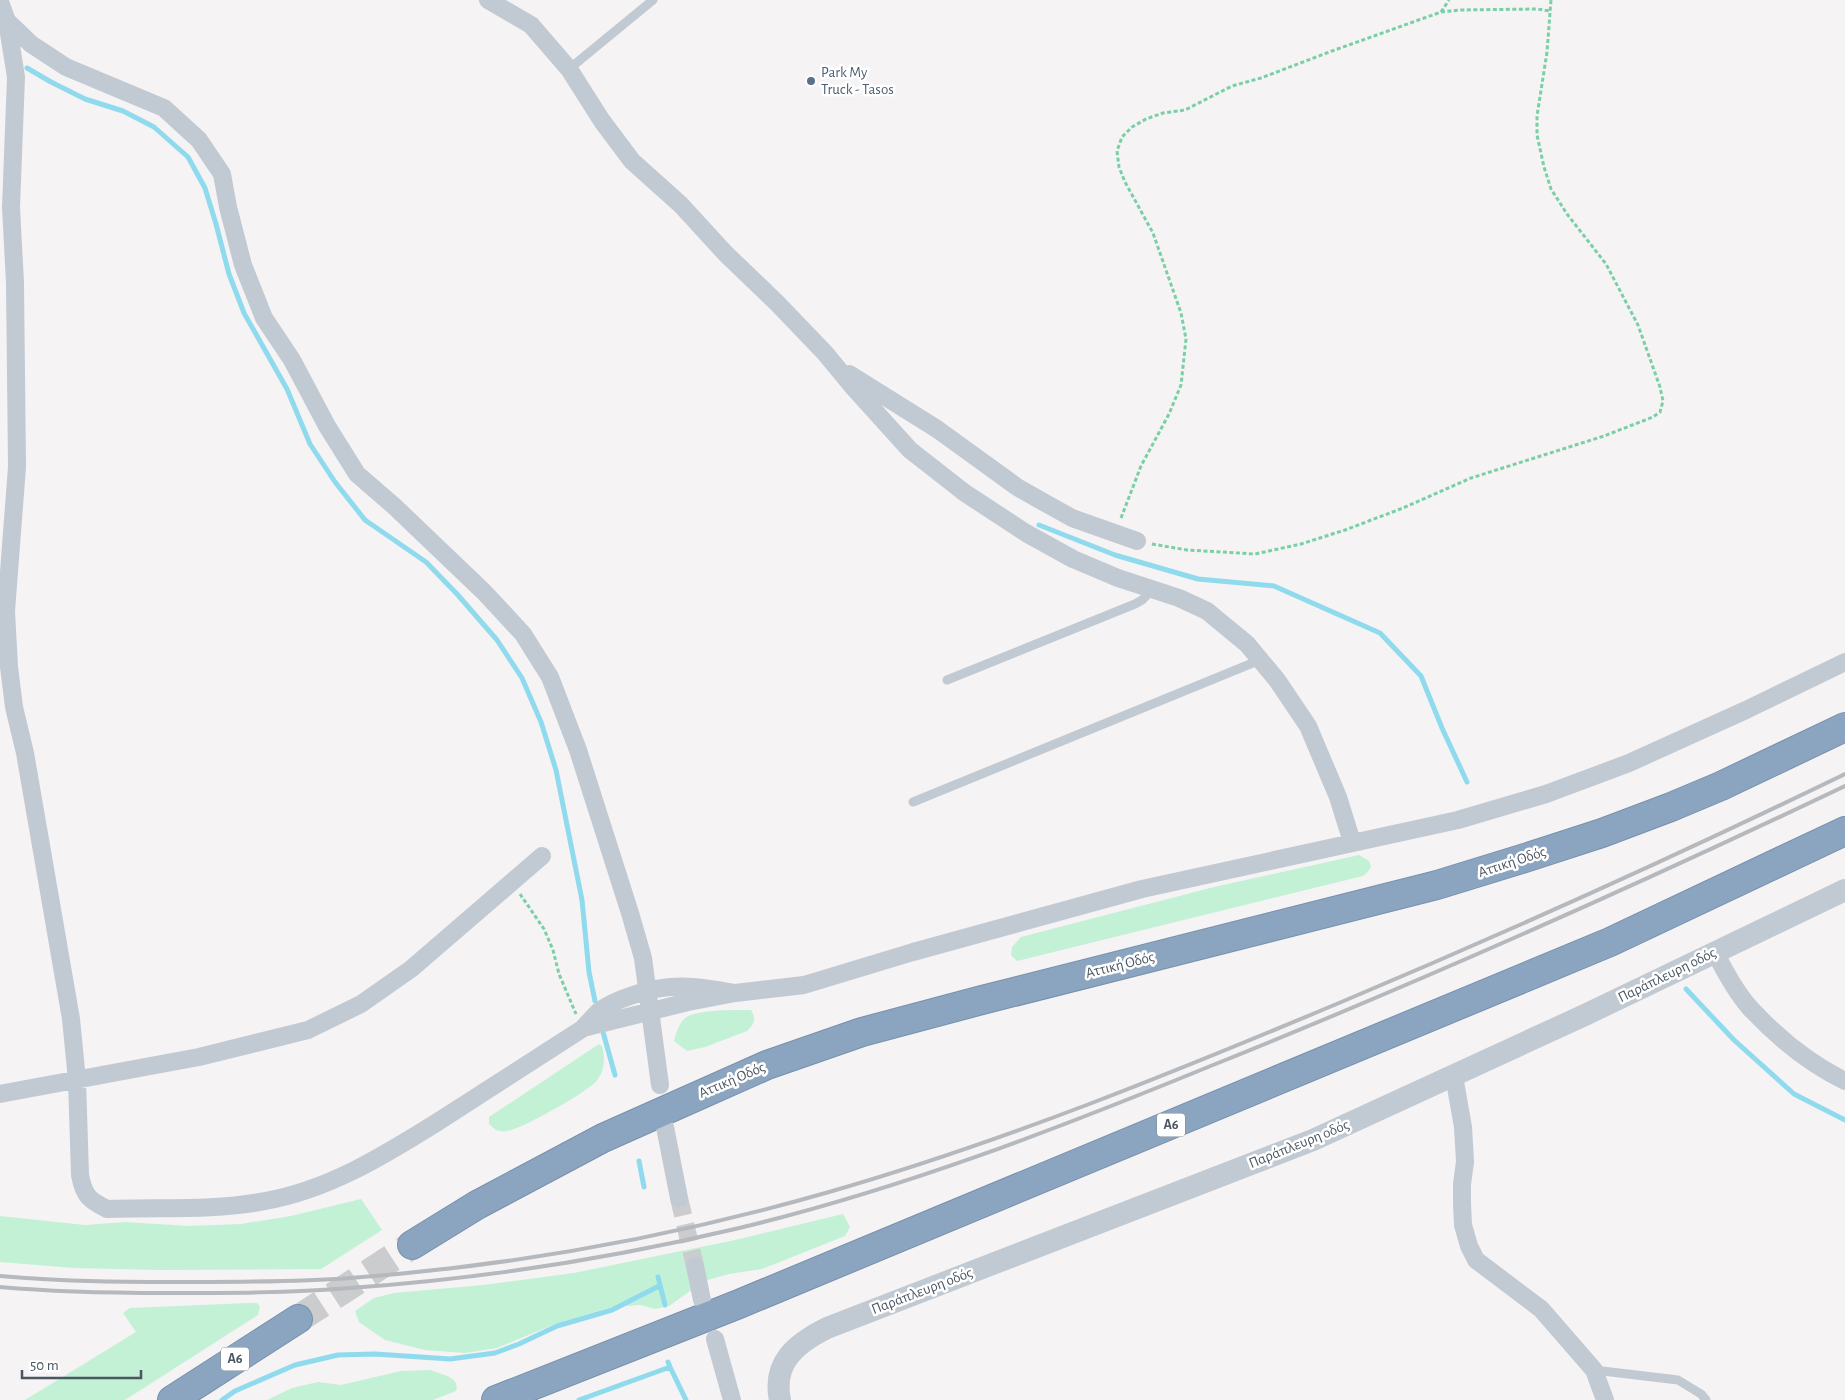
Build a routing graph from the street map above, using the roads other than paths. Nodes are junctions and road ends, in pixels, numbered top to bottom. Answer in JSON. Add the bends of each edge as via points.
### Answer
{"nodes":[{"id":1,"x":488,"y":0,"type":"edge"},
{"id":2,"x":652,"y":0,"type":"edge"},
{"id":3,"x":0,"y":2,"type":"edge"},
{"id":4,"x":7,"y":21,"type":"junction"},
{"id":5,"x":569,"y":70,"type":"junction"},
{"id":6,"x":832,"y":362,"type":"junction"},
{"id":7,"x":1137,"y":541,"type":"road end"},
{"id":8,"x":1153,"y":589,"type":"junction"},
{"id":9,"x":1260,"y":660,"type":"junction"},
{"id":10,"x":1845,"y":662,"type":"edge"},
{"id":11,"x":947,"y":680,"type":"dead end"},
{"id":12,"x":1845,"y":727,"type":"edge"},
{"id":13,"x":913,"y":802,"type":"dead end"},
{"id":14,"x":1845,"y":831,"type":"edge"},
{"id":15,"x":1352,"y":842,"type":"junction"},
{"id":16,"x":542,"y":856,"type":"dead end"},
{"id":17,"x":1845,"y":890,"type":"edge"},
{"id":18,"x":1715,"y":952,"type":"junction"},
{"id":19,"x":648,"y":990,"type":"junction"},
{"id":20,"x":735,"y":993,"type":"junction"},
{"id":21,"x":650,"y":1011,"type":"junction"},
{"id":22,"x":582,"y":1029,"type":"junction"},
{"id":23,"x":1454,"y":1076,"type":"junction"},
{"id":24,"x":77,"y":1080,"type":"junction"},
{"id":25,"x":1845,"y":1081,"type":"edge"},
{"id":26,"x":660,"y":1085,"type":"dead end"},
{"id":27,"x":0,"y":1094,"type":"edge"},
{"id":28,"x":665,"y":1127,"type":"dead end"},
{"id":29,"x":679,"y":1198,"type":"tunnel mouth"},
{"id":30,"x":412,"y":1245,"type":"tunnel mouth"},
{"id":31,"x":695,"y":1266,"type":"tunnel mouth"},
{"id":32,"x":702,"y":1300,"type":"dead end"},
{"id":33,"x":298,"y":1319,"type":"tunnel mouth"},
{"id":34,"x":715,"y":1338,"type":"dead end"},
{"id":35,"x":1594,"y":1370,"type":"junction"},
{"id":36,"x":172,"y":1400,"type":"edge"},
{"id":37,"x":496,"y":1400,"type":"edge"},
{"id":38,"x":732,"y":1400,"type":"edge"},
{"id":39,"x":780,"y":1400,"type":"edge"},
{"id":40,"x":1605,"y":1400,"type":"edge"},
{"id":41,"x":1706,"y":1400,"type":"edge"}],
"edges":[{"from":1,"to":5,"type":"street","via":[[531,25]]},
{"from":2,"to":5,"type":"lane"},
{"from":3,"to":4,"type":"street"},
{"from":4,"to":19,"type":"street","via":[[31,44],[66,68],[164,108],[199,140],[222,174],[243,265],[264,318],[292,360],[356,474],[484,592],[523,634],[550,678],[578,750],[630,913]]},
{"from":4,"to":24,"type":"street","via":[[16,77],[11,207],[17,467],[6,611],[8,648],[14,707],[26,753],[71,1019]]},
{"from":5,"to":6,"type":"street","via":[[632,161],[681,205]]},
{"from":6,"to":7,"type":"street","via":[[937,429],[1018,487],[1072,518]]},
{"from":6,"to":8,"type":"street","via":[[910,450],[965,493],[1073,560]]},
{"from":8,"to":9,"type":"street","via":[[1207,611],[1247,644]]},
{"from":8,"to":11,"type":"lane","via":[[1135,604]]},
{"from":9,"to":13,"type":"lane"},
{"from":9,"to":15,"type":"street","via":[[1308,726],[1338,797]]},
{"from":10,"to":15,"type":"street","via":[[1629,763],[1555,791],[1458,820]]},
{"from":12,"to":30,"type":"highway","name":"Αττική Οδός","via":[[1671,808],[1510,863],[1437,885],[862,1032],[767,1065],[603,1138],[476,1205]]},
{"from":14,"to":37,"type":"highway","number":"Α6","via":[[1610,942],[758,1296]]},
{"from":15,"to":20,"type":"street","via":[[1142,889],[804,984]]},
{"from":16,"to":24,"type":"street","via":[[411,969],[361,1004],[308,1030],[199,1058]]},
{"from":17,"to":18,"type":"street","name":"Παράπλευρη οδός"},
{"from":18,"to":23,"type":"street","name":"Παράπλευρη οδός"},
{"from":18,"to":25,"type":"street","via":[[1750,1007],[1786,1042]]},
{"from":19,"to":20,"type":"street","via":[[678,986]]},
{"from":19,"to":21,"type":"street"},
{"from":19,"to":22,"type":"street","via":[[618,1000],[598,1012]]},
{"from":20,"to":21,"type":"street"},
{"from":21,"to":22,"type":"street"},
{"from":21,"to":26,"type":"street"},
{"from":22,"to":24,"type":"street","via":[[413,1137],[348,1174],[297,1193],[228,1207],[107,1209],[91,1201],[80,1175]]},
{"from":23,"to":35,"type":"street","via":[[1463,1127],[1463,1225],[1469,1246],[1476,1260],[1541,1309]]},
{"from":23,"to":39,"type":"street","name":"Παράπλευρη οδός","via":[[1313,1140],[827,1328],[800,1342],[784,1361],[778,1392]]},
{"from":24,"to":27,"type":"street"},
{"from":28,"to":29,"type":"street"},
{"from":31,"to":32,"type":"street"},
{"from":33,"to":36,"type":"highway","number":"Α6"},
{"from":34,"to":38,"type":"street"},
{"from":35,"to":40,"type":"street"},
{"from":35,"to":41,"type":"lane","via":[[1678,1380]]}]}
